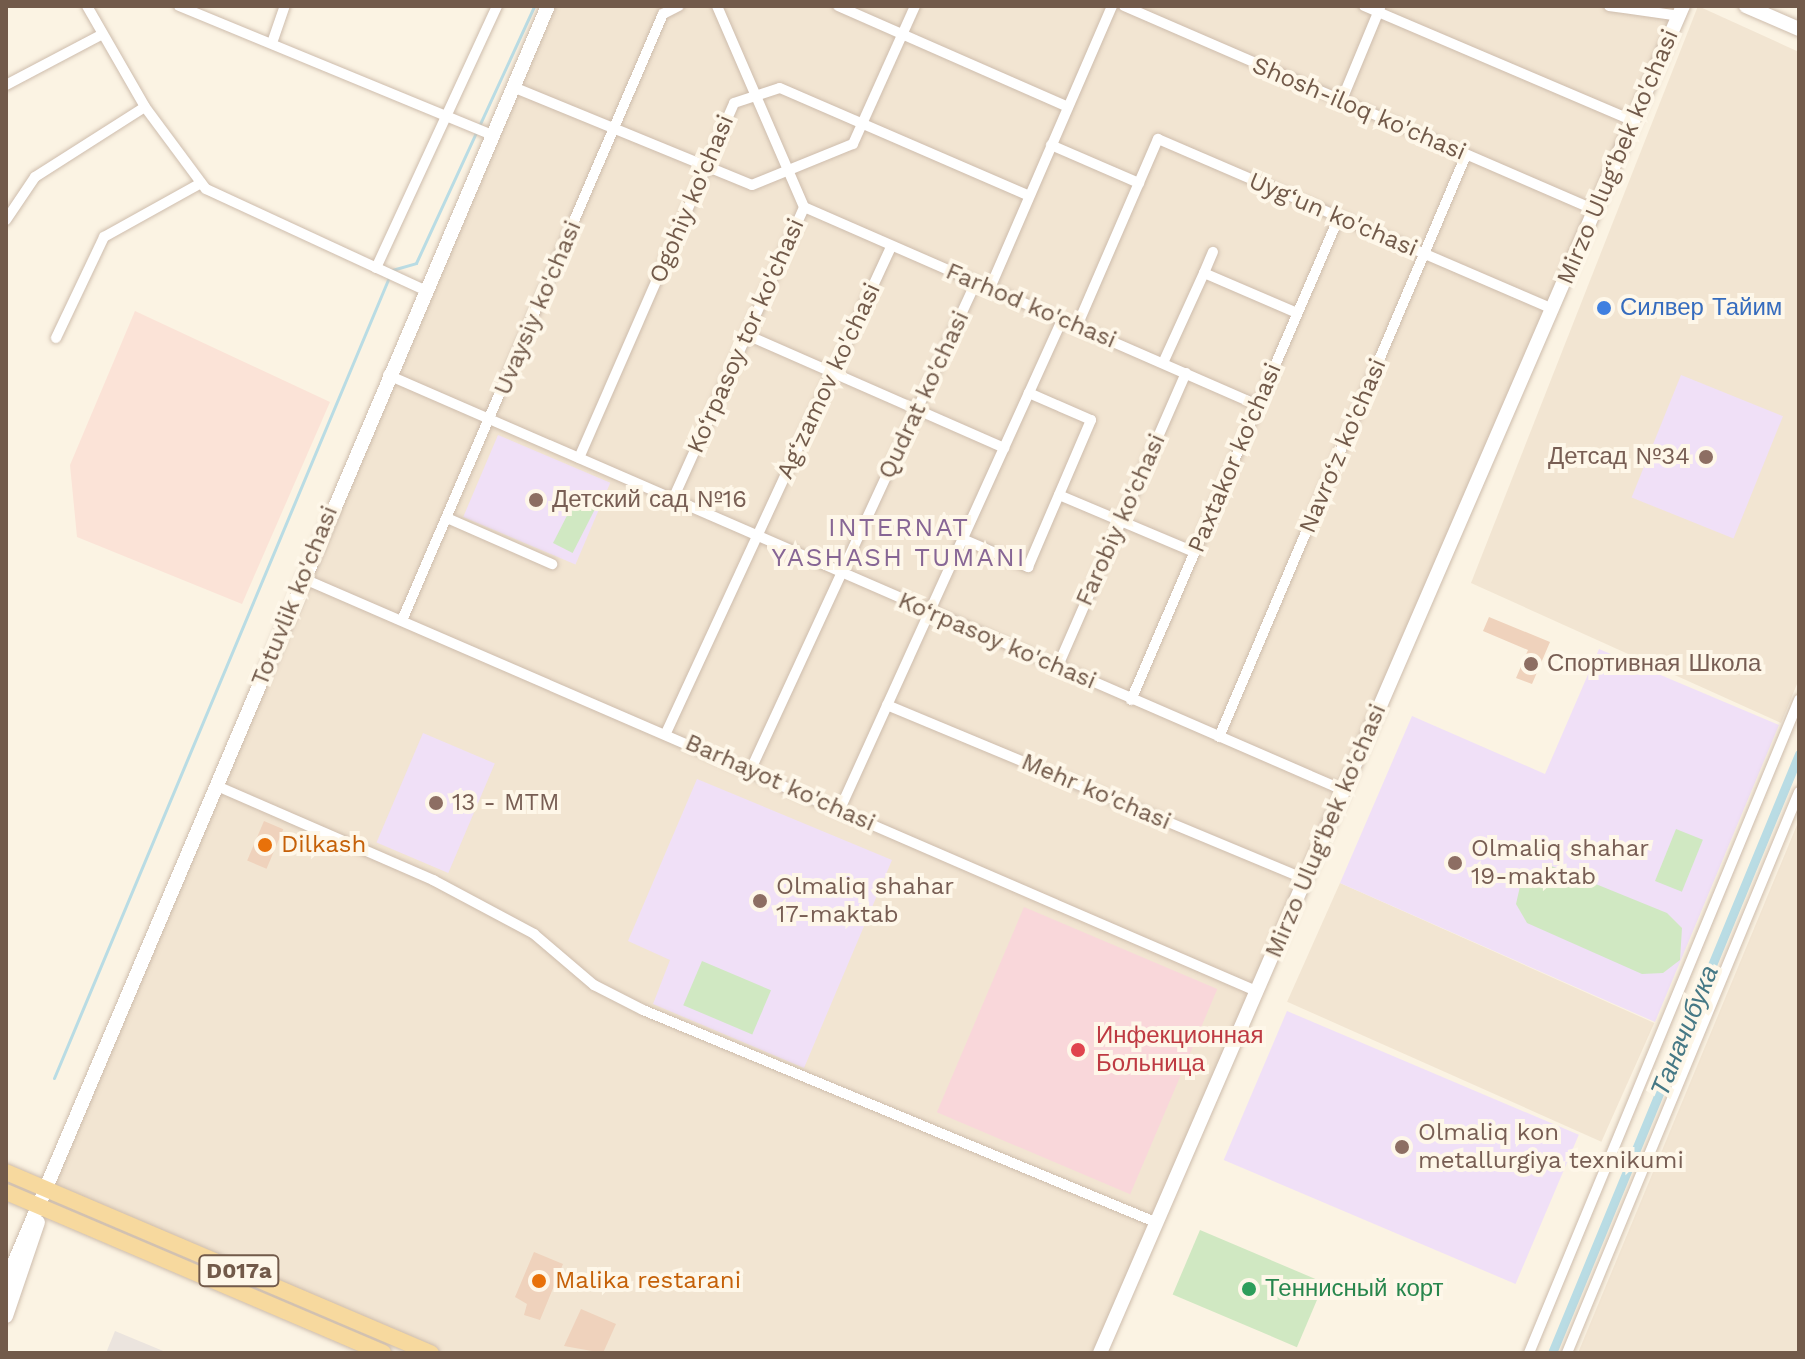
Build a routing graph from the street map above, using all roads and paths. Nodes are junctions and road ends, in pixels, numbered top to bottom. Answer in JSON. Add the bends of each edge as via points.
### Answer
{"nodes":[{"id":1,"x":87,"y":6,"type":"edge"},
{"id":2,"x":179,"y":6,"type":"edge"},
{"id":3,"x":285,"y":6,"type":"edge"},
{"id":4,"x":497,"y":6,"type":"edge"},
{"id":5,"x":548,"y":6,"type":"edge"},
{"id":6,"x":679,"y":6,"type":"edge"},
{"id":7,"x":717,"y":6,"type":"edge"},
{"id":8,"x":838,"y":6,"type":"edge"},
{"id":9,"x":915,"y":6,"type":"edge"},
{"id":10,"x":1112,"y":6,"type":"edge"},
{"id":11,"x":1124,"y":6,"type":"edge"},
{"id":12,"x":1364,"y":6,"type":"edge"},
{"id":13,"x":1609,"y":6,"type":"edge"},
{"id":14,"x":1746,"y":6,"type":"edge"},
{"id":15,"x":1379,"y":9,"type":"edge"},
{"id":16,"x":1682,"y":11,"type":"edge"},
{"id":17,"x":1799,"y":29,"type":"edge"},
{"id":18,"x":902,"y":34,"type":"junction"},
{"id":19,"x":101,"y":35,"type":"junction"},
{"id":20,"x":272,"y":43,"type":"junction"},
{"id":21,"x":6,"y":85,"type":"edge"},
{"id":22,"x":513,"y":87,"type":"junction"},
{"id":23,"x":754,"y":94,"type":"junction"},
{"id":24,"x":1341,"y":102,"type":"junction"},
{"id":25,"x":145,"y":107,"type":"junction"},
{"id":26,"x":1068,"y":107,"type":"junction"},
{"id":27,"x":446,"y":116,"type":"junction"},
{"id":28,"x":1634,"y":121,"type":"junction"},
{"id":29,"x":864,"y":125,"type":"junction"},
{"id":30,"x":612,"y":131,"type":"junction"},
{"id":31,"x":489,"y":134,"type":"junction"},
{"id":32,"x":1051,"y":145,"type":"junction"},
{"id":33,"x":1466,"y":155,"type":"junction"},
{"id":34,"x":705,"y":170,"type":"junction"},
{"id":35,"x":789,"y":174,"type":"junction"},
{"id":36,"x":201,"y":183,"type":"junction"},
{"id":37,"x":1139,"y":183,"type":"junction"},
{"id":38,"x":1029,"y":196,"type":"junction"},
{"id":39,"x":804,"y":207,"type":"junction"},
{"id":40,"x":1595,"y":210,"type":"junction"},
{"id":41,"x":1339,"y":217,"type":"junction"},
{"id":42,"x":6,"y":220,"type":"edge"},
{"id":43,"x":891,"y":247,"type":"junction"},
{"id":44,"x":1213,"y":252,"type":"dead end"},
{"id":45,"x":1425,"y":254,"type":"junction"},
{"id":46,"x":379,"y":270,"type":"junction"},
{"id":47,"x":1204,"y":273,"type":"junction"},
{"id":48,"x":976,"y":282,"type":"junction"},
{"id":49,"x":990,"y":288,"type":"junction"},
{"id":50,"x":425,"y":290,"type":"junction"},
{"id":51,"x":1552,"y":309,"type":"junction"},
{"id":52,"x":1297,"y":313,"type":"junction"},
{"id":53,"x":1062,"y":320,"type":"junction"},
{"id":54,"x":1077,"y":326,"type":"junction"},
{"id":55,"x":747,"y":335,"type":"junction"},
{"id":56,"x":56,"y":338,"type":"dead end"},
{"id":57,"x":1163,"y":363,"type":"junction"},
{"id":58,"x":832,"y":372,"type":"junction"},
{"id":59,"x":1186,"y":373,"type":"junction"},
{"id":60,"x":388,"y":375,"type":"junction"},
{"id":61,"x":1029,"y":393,"type":"junction"},
{"id":62,"x":1258,"y":405,"type":"junction"},
{"id":63,"x":915,"y":411,"type":"junction"},
{"id":64,"x":491,"y":420,"type":"junction"},
{"id":65,"x":1004,"y":448,"type":"junction"},
{"id":66,"x":579,"y":458,"type":"junction"},
{"id":67,"x":1059,"y":495,"type":"junction"},
{"id":68,"x":673,"y":499,"type":"junction"},
{"id":69,"x":447,"y":518,"type":"junction"},
{"id":70,"x":1121,"y":521,"type":"junction"},
{"id":71,"x":756,"y":536,"type":"junction"},
{"id":72,"x":965,"y":540,"type":"junction"},
{"id":73,"x":1194,"y":552,"type":"junction"},
{"id":74,"x":552,"y":564,"type":"dead end"},
{"id":75,"x":841,"y":574,"type":"junction"},
{"id":76,"x":302,"y":578,"type":"junction"},
{"id":77,"x":930,"y":612,"type":"junction"},
{"id":78,"x":403,"y":618,"type":"junction"},
{"id":79,"x":1057,"y":668,"type":"junction"},
{"id":80,"x":1131,"y":700,"type":"junction"},
{"id":81,"x":1799,"y":700,"type":"edge"},
{"id":82,"x":887,"y":705,"type":"junction"},
{"id":83,"x":666,"y":733,"type":"junction"},
{"id":84,"x":1219,"y":737,"type":"junction"},
{"id":85,"x":751,"y":769,"type":"junction"},
{"id":86,"x":217,"y":786,"type":"junction"},
{"id":87,"x":1343,"y":790,"type":"junction"},
{"id":88,"x":1799,"y":792,"type":"edge"},
{"id":89,"x":840,"y":809,"type":"junction"},
{"id":90,"x":1305,"y":879,"type":"junction"},
{"id":91,"x":1256,"y":991,"type":"junction"},
{"id":92,"x":6,"y":1172,"type":"edge"},
{"id":93,"x":47,"y":1189,"type":"junction"},
{"id":94,"x":6,"y":1192,"type":"edge"},
{"id":95,"x":41,"y":1206,"type":"junction"},
{"id":96,"x":1155,"y":1222,"type":"junction"},
{"id":97,"x":6,"y":1282,"type":"edge"},
{"id":98,"x":6,"y":1316,"type":"edge"},
{"id":99,"x":383,"y":1353,"type":"edge"},
{"id":100,"x":431,"y":1353,"type":"edge"},
{"id":101,"x":1100,"y":1353,"type":"edge"},
{"id":102,"x":1529,"y":1353,"type":"edge"},
{"id":103,"x":1567,"y":1353,"type":"edge"}],
"edges":[{"from":1,"to":19,"type":"street"},
{"from":2,"to":20,"type":"street"},
{"from":3,"to":20,"type":"street"},
{"from":4,"to":27,"type":"street"},
{"from":5,"to":22,"type":"main road","name":"Totuvlik ko'chasi"},
{"from":6,"to":30,"type":"street","name":"Uvaysiy ko'chasi","via":[[663,14]]},
{"from":7,"to":23,"type":"street","name":"Ko‘rpasoy tor ko'chasi"},
{"from":8,"to":18,"type":"street"},
{"from":9,"to":18,"type":"street"},
{"from":10,"to":26,"type":"street"},
{"from":11,"to":24,"type":"street","name":"Shosh-iloq ko'chasi"},
{"from":12,"to":15,"type":"street"},
{"from":13,"to":16,"type":"street"},
{"from":14,"to":17,"type":"main road"},
{"from":15,"to":24,"type":"street"},
{"from":15,"to":28,"type":"street"},
{"from":16,"to":28,"type":"main road","name":"Mirzo Ulug‘bek ko'chasi"},
{"from":18,"to":26,"type":"street"},
{"from":18,"to":29,"type":"street"},
{"from":19,"to":21,"type":"street"},
{"from":19,"to":25,"type":"street"},
{"from":20,"to":27,"type":"street"},
{"from":22,"to":30,"type":"street"},
{"from":22,"to":31,"type":"main road","name":"Totuvlik ko'chasi"},
{"from":23,"to":29,"type":"street","name":"Ogohiy ko'chasi","via":[[780,88]]},
{"from":23,"to":34,"type":"street","name":"Ogohiy ko'chasi","via":[[734,103]]},
{"from":23,"to":35,"type":"street","name":"Ko‘rpasoy tor ko'chasi"},
{"from":24,"to":33,"type":"street","name":"Shosh-iloq ko'chasi"},
{"from":25,"to":36,"type":"street"},
{"from":25,"to":42,"type":"street","via":[[35,177]]},
{"from":26,"to":32,"type":"street"},
{"from":27,"to":31,"type":"street"},
{"from":27,"to":46,"type":"street"},
{"from":28,"to":40,"type":"main road","name":"Mirzo Ulug‘bek ko'chasi"},
{"from":29,"to":35,"type":"street","via":[[853,144]]},
{"from":29,"to":38,"type":"street","name":"Ogohiy ko'chasi"},
{"from":30,"to":34,"type":"street"},
{"from":30,"to":64,"type":"street","name":"Uvaysiy ko'chasi"},
{"from":31,"to":50,"type":"main road","name":"Totuvlik ko'chasi"},
{"from":32,"to":37,"type":"street"},
{"from":32,"to":38,"type":"street"},
{"from":33,"to":40,"type":"street","name":"Shosh-iloq ko'chasi"},
{"from":33,"to":45,"type":"street","name":"Navro‘z ko'chasi"},
{"from":34,"to":35,"type":"street","via":[[752,185]]},
{"from":34,"to":66,"type":"street","name":"Ogohiy ko'chasi"},
{"from":35,"to":39,"type":"street","name":"Ko‘rpasoy tor ko'chasi"},
{"from":36,"to":46,"type":"street"},
{"from":36,"to":56,"type":"street","via":[[104,237]]},
{"from":37,"to":41,"type":"street","name":"Uyg‘un ko'chasi","via":[[1158,139]]},
{"from":37,"to":54,"type":"street","name":"Uyg‘un ko'chasi"},
{"from":38,"to":49,"type":"street"},
{"from":39,"to":43,"type":"street","name":"Farhod ko'chasi"},
{"from":39,"to":55,"type":"street","name":"Ko‘rpasoy tor ko'chasi"},
{"from":40,"to":51,"type":"main road","name":"Mirzo Ulug‘bek ko'chasi"},
{"from":41,"to":45,"type":"street","name":"Uyg‘un ko'chasi"},
{"from":41,"to":52,"type":"street","name":"Paxtakor ko'chasi"},
{"from":43,"to":48,"type":"street","name":"Farhod ko'chasi"},
{"from":43,"to":58,"type":"street","name":"Ag‘zamov ko'chasi"},
{"from":44,"to":47,"type":"street"},
{"from":45,"to":51,"type":"street","name":"Uyg‘un ko'chasi"},
{"from":45,"to":84,"type":"street","name":"Navro‘z ko'chasi"},
{"from":46,"to":50,"type":"street"},
{"from":47,"to":52,"type":"street"},
{"from":47,"to":57,"type":"street"},
{"from":48,"to":49,"type":"street","name":"Farhod ko'chasi"},
{"from":48,"to":63,"type":"street","name":"Qudrat ko'chasi"},
{"from":49,"to":53,"type":"street","name":"Farhod ko'chasi"},
{"from":50,"to":60,"type":"main road","name":"Totuvlik ko'chasi"},
{"from":51,"to":87,"type":"main road","name":"Mirzo Ulug'bek ko'chasi"},
{"from":52,"to":62,"type":"street","name":"Paxtakor ko'chasi"},
{"from":53,"to":54,"type":"street","name":"Farhod ko'chasi"},
{"from":53,"to":61,"type":"street"},
{"from":54,"to":57,"type":"street","name":"Farhod ko'chasi"},
{"from":55,"to":58,"type":"street"},
{"from":55,"to":68,"type":"street","name":"Ko‘rpasoy tor ko'chasi"},
{"from":57,"to":59,"type":"street","name":"Farhod ko'chasi"},
{"from":58,"to":63,"type":"street"},
{"from":58,"to":71,"type":"street","name":"Ag‘zamov ko'chasi"},
{"from":59,"to":62,"type":"street","name":"Farhod ko'chasi"},
{"from":59,"to":70,"type":"street","name":"Farobiy ko'chasi"},
{"from":60,"to":64,"type":"street","name":"Ko‘rpasoy ko'chasi"},
{"from":60,"to":76,"type":"main road","name":"Totuvlik ko'chasi"},
{"from":61,"to":65,"type":"street"},
{"from":61,"to":67,"type":"street","via":[[1091,420]]},
{"from":62,"to":73,"type":"street","name":"Paxtakor ko'chasi"},
{"from":63,"to":65,"type":"street"},
{"from":63,"to":75,"type":"street","name":"Qudrat ko'chasi"},
{"from":64,"to":66,"type":"street","name":"Ko‘rpasoy ko'chasi"},
{"from":64,"to":69,"type":"street","name":"Uvaysiy ko'chasi"},
{"from":65,"to":72,"type":"street"},
{"from":66,"to":68,"type":"street","name":"Ko‘rpasoy ko'chasi"},
{"from":67,"to":70,"type":"street"},
{"from":67,"to":72,"type":"street","via":[[1028,567]]},
{"from":68,"to":71,"type":"street","name":"Ko‘rpasoy ko'chasi"},
{"from":69,"to":74,"type":"street"},
{"from":69,"to":78,"type":"street","name":"Uvaysiy ko'chasi"},
{"from":70,"to":73,"type":"street"},
{"from":70,"to":79,"type":"street","name":"Farobiy ko'chasi"},
{"from":71,"to":75,"type":"street","name":"Ko‘rpasoy ko'chasi"},
{"from":71,"to":83,"type":"street","name":"Ag‘zamov ko'chasi"},
{"from":72,"to":77,"type":"street"},
{"from":73,"to":80,"type":"street","name":"Paxtakor ko'chasi"},
{"from":75,"to":77,"type":"street","name":"Ko‘rpasoy ko'chasi"},
{"from":75,"to":85,"type":"street","name":"Qudrat ko'chasi"},
{"from":76,"to":78,"type":"street","name":"Barhayot ko'chasi"},
{"from":76,"to":86,"type":"main road","name":"Totuvlik ko'chasi"},
{"from":77,"to":79,"type":"street","name":"Ko‘rpasoy ko'chasi"},
{"from":77,"to":82,"type":"street"},
{"from":78,"to":83,"type":"street","name":"Barhayot ko'chasi"},
{"from":79,"to":80,"type":"street","name":"Ko‘rpasoy ko'chasi"},
{"from":80,"to":84,"type":"street","name":"Ko‘rpasoy ko'chasi"},
{"from":81,"to":102,"type":"street"},
{"from":82,"to":89,"type":"street"},
{"from":82,"to":90,"type":"street","name":"Mehr ko'chasi"},
{"from":83,"to":85,"type":"street","name":"Barhayot ko'chasi"},
{"from":84,"to":87,"type":"street","name":"Ko‘rpasoy ko'chasi"},
{"from":85,"to":89,"type":"street","name":"Barhayot ko'chasi"},
{"from":86,"to":93,"type":"main road","name":"Totuvlik ko'chasi"},
{"from":86,"to":96,"type":"street","via":[[433,880],[534,934],[594,985],[643,1010]]},
{"from":87,"to":90,"type":"main road","name":"Mirzo Ulug'bek ko'chasi"},
{"from":88,"to":103,"type":"street"},
{"from":89,"to":91,"type":"street","name":"Barhayot ko'chasi"},
{"from":90,"to":91,"type":"main road","name":"Mirzo Ulug'bek ko'chasi"},
{"from":91,"to":96,"type":"main road","name":"Mirzo Ulug'bek ko'chasi"},
{"from":92,"to":93,"type":"main road","number":"D017a"},
{"from":93,"to":95,"type":"main road","name":"Totuvlik ko'chasi"},
{"from":93,"to":100,"type":"main road","number":"D017a"},
{"from":94,"to":95,"type":"main road","number":"D017a"},
{"from":95,"to":97,"type":"main road"},
{"from":95,"to":98,"type":"main road","via":[[34,1247]]},
{"from":95,"to":99,"type":"main road","number":"D017a"},
{"from":96,"to":101,"type":"main road","name":"Mirzo Ulug'bek ko'chasi"}]}
